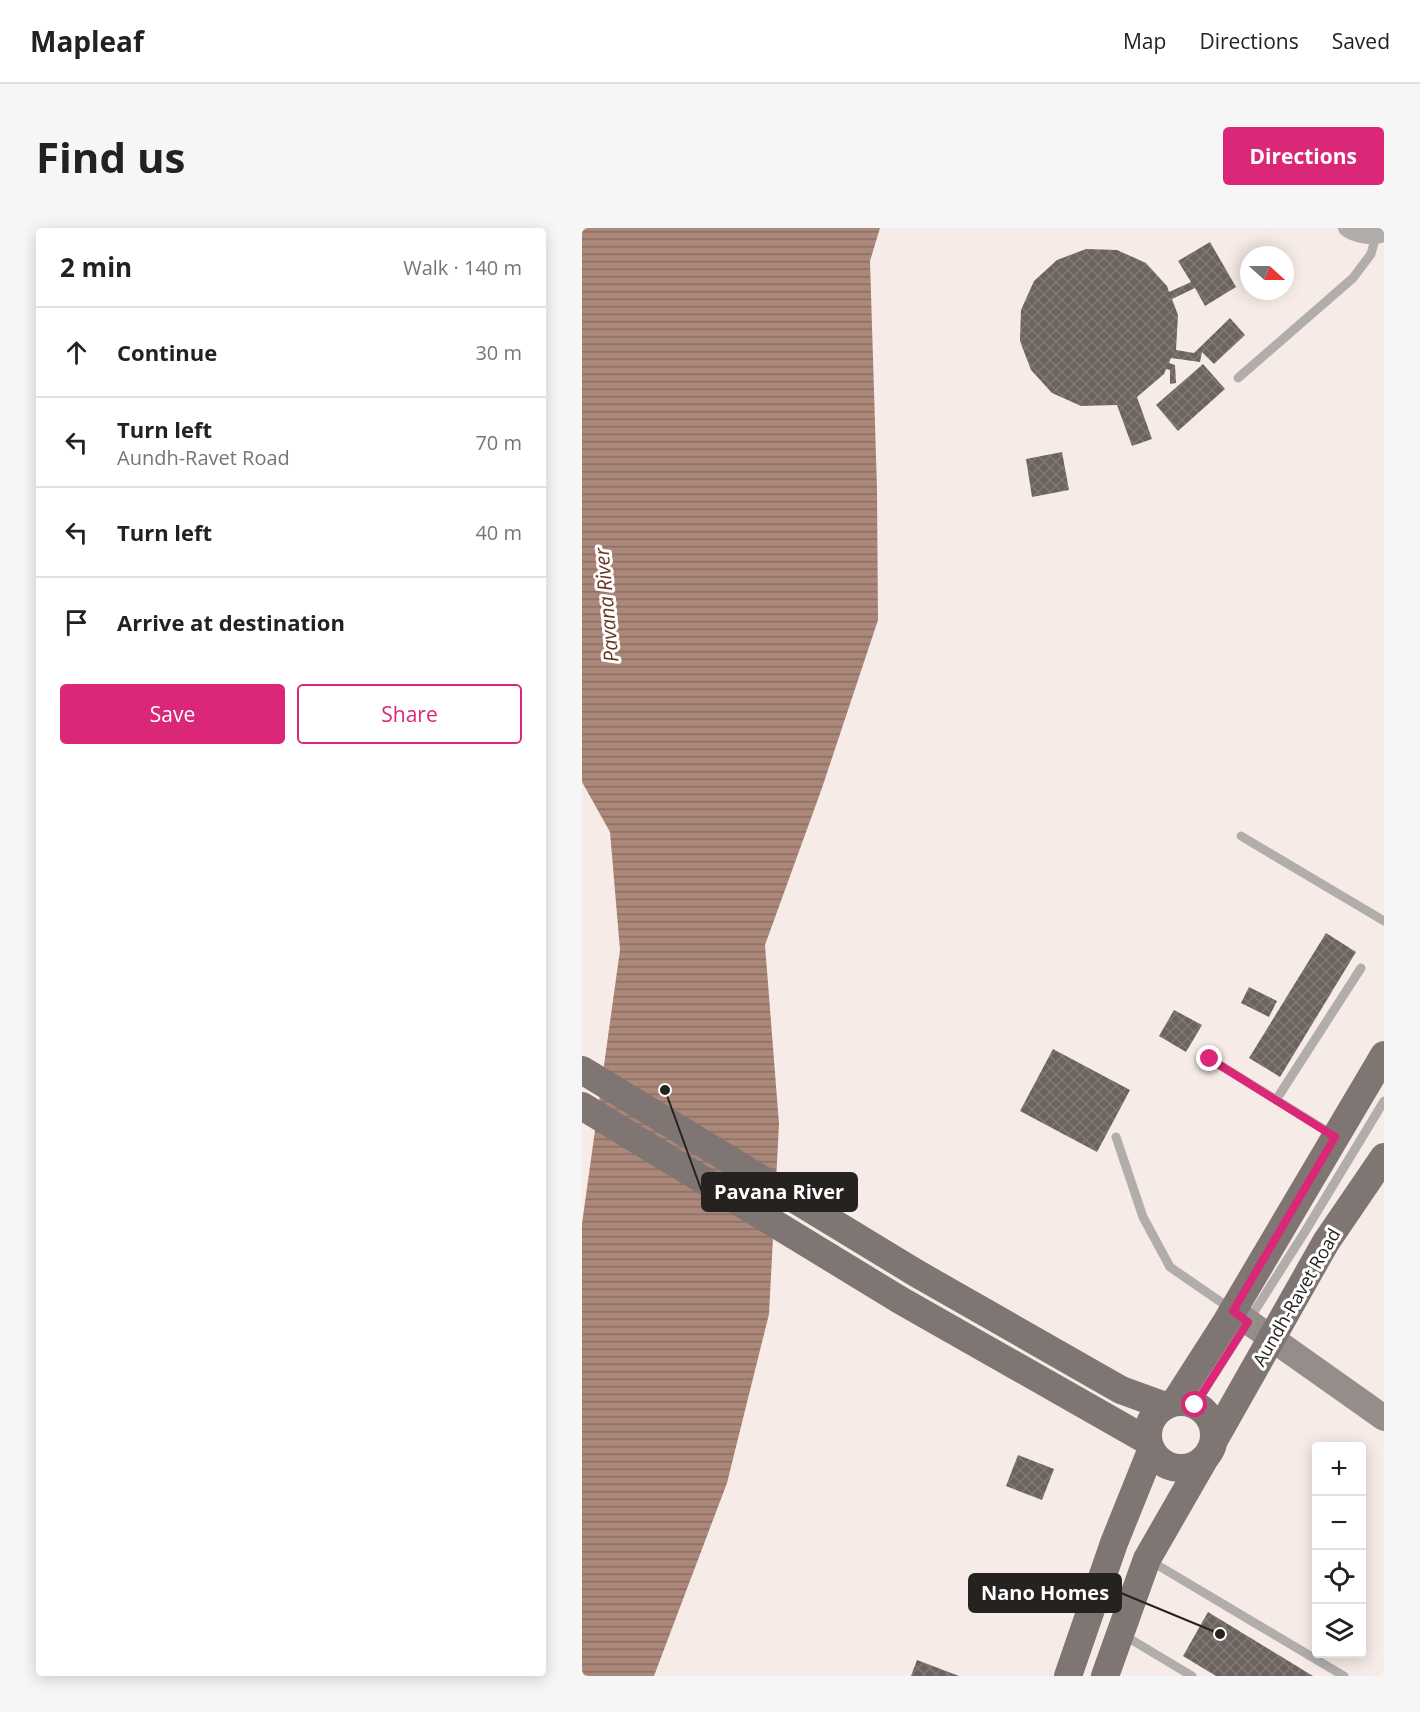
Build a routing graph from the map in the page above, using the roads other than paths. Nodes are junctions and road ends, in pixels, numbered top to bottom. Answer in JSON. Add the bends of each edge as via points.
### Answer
{"nodes":[{"id":1,"x":1347,"y":228,"type":"edge"},
{"id":2,"x":1380,"y":234,"type":"edge"},
{"id":3,"x":1238,"y":378,"type":"dead end"},
{"id":4,"x":1241,"y":836,"type":"dead end"},
{"id":5,"x":1384,"y":921,"type":"edge"},
{"id":6,"x":1361,"y":968,"type":"dead end"},
{"id":7,"x":1384,"y":1055,"type":"edge"},
{"id":8,"x":1210,"y":1059,"type":"dead end"},
{"id":9,"x":582,"y":1070,"type":"edge"},
{"id":10,"x":1276,"y":1100,"type":"junction"},
{"id":11,"x":1384,"y":1101,"type":"edge"},
{"id":12,"x":582,"y":1106,"type":"edge"},
{"id":13,"x":1116,"y":1137,"type":"dead end"},
{"id":14,"x":1335,"y":1137,"type":"junction"},
{"id":15,"x":1384,"y":1157,"type":"edge"},
{"id":16,"x":1240,"y":1316,"type":"junction"},
{"id":17,"x":1271,"y":1339,"type":"junction"},
{"id":18,"x":1178,"y":1404,"type":"junction"},
{"id":19,"x":1384,"y":1418,"type":"edge"},
{"id":20,"x":1150,"y":1446,"type":"junction"},
{"id":21,"x":1209,"y":1449,"type":"junction"},
{"id":22,"x":1147,"y":1559,"type":"junction"},
{"id":23,"x":1120,"y":1633,"type":"junction"},
{"id":24,"x":1068,"y":1676,"type":"edge"},
{"id":25,"x":1105,"y":1676,"type":"edge"},
{"id":26,"x":1192,"y":1676,"type":"edge"},
{"id":27,"x":1344,"y":1676,"type":"edge"}],
"edges":[{"from":1,"to":2,"type":"street"},
{"from":2,"to":3,"type":"lane","via":[[1353,278]]},
{"from":4,"to":5,"type":"lane"},
{"from":6,"to":10,"type":"lane"},
{"from":7,"to":14,"type":"main road"},
{"from":8,"to":10,"type":"lane"},
{"from":9,"to":18,"type":"main road","via":[[916,1273],[1121,1390]]},
{"from":10,"to":14,"type":"lane"},
{"from":11,"to":16,"type":"lane"},
{"from":12,"to":20,"type":"main road","via":[[900,1300]]},
{"from":13,"to":16,"type":"lane","via":[[1143,1217],[1170,1267]]},
{"from":14,"to":16,"type":"main road"},
{"from":15,"to":17,"type":"main road","name":"Aundh-Ravet Road","via":[[1326,1242]]},
{"from":16,"to":17,"type":"street"},
{"from":16,"to":18,"type":"main road"},
{"from":17,"to":19,"type":"street"},
{"from":17,"to":21,"type":"main road","name":"Aundh-Ravet Road"},
{"from":18,"to":20,"type":"main road","via":[[1150,1421]]},
{"from":18,"to":21,"type":"main road","via":[[1210,1419]]},
{"from":20,"to":21,"type":"main road","via":[[1166,1465],[1176,1468],[1196,1464]]},
{"from":20,"to":24,"type":"main road"},
{"from":21,"to":22,"type":"main road","name":"Aundh-Ravet Road"},
{"from":22,"to":23,"type":"main road","name":"Aundh-Ravet Road"},
{"from":22,"to":27,"type":"lane"},
{"from":23,"to":25,"type":"main road","name":"Aundh-Ravet Road"},
{"from":23,"to":26,"type":"lane"}]}
